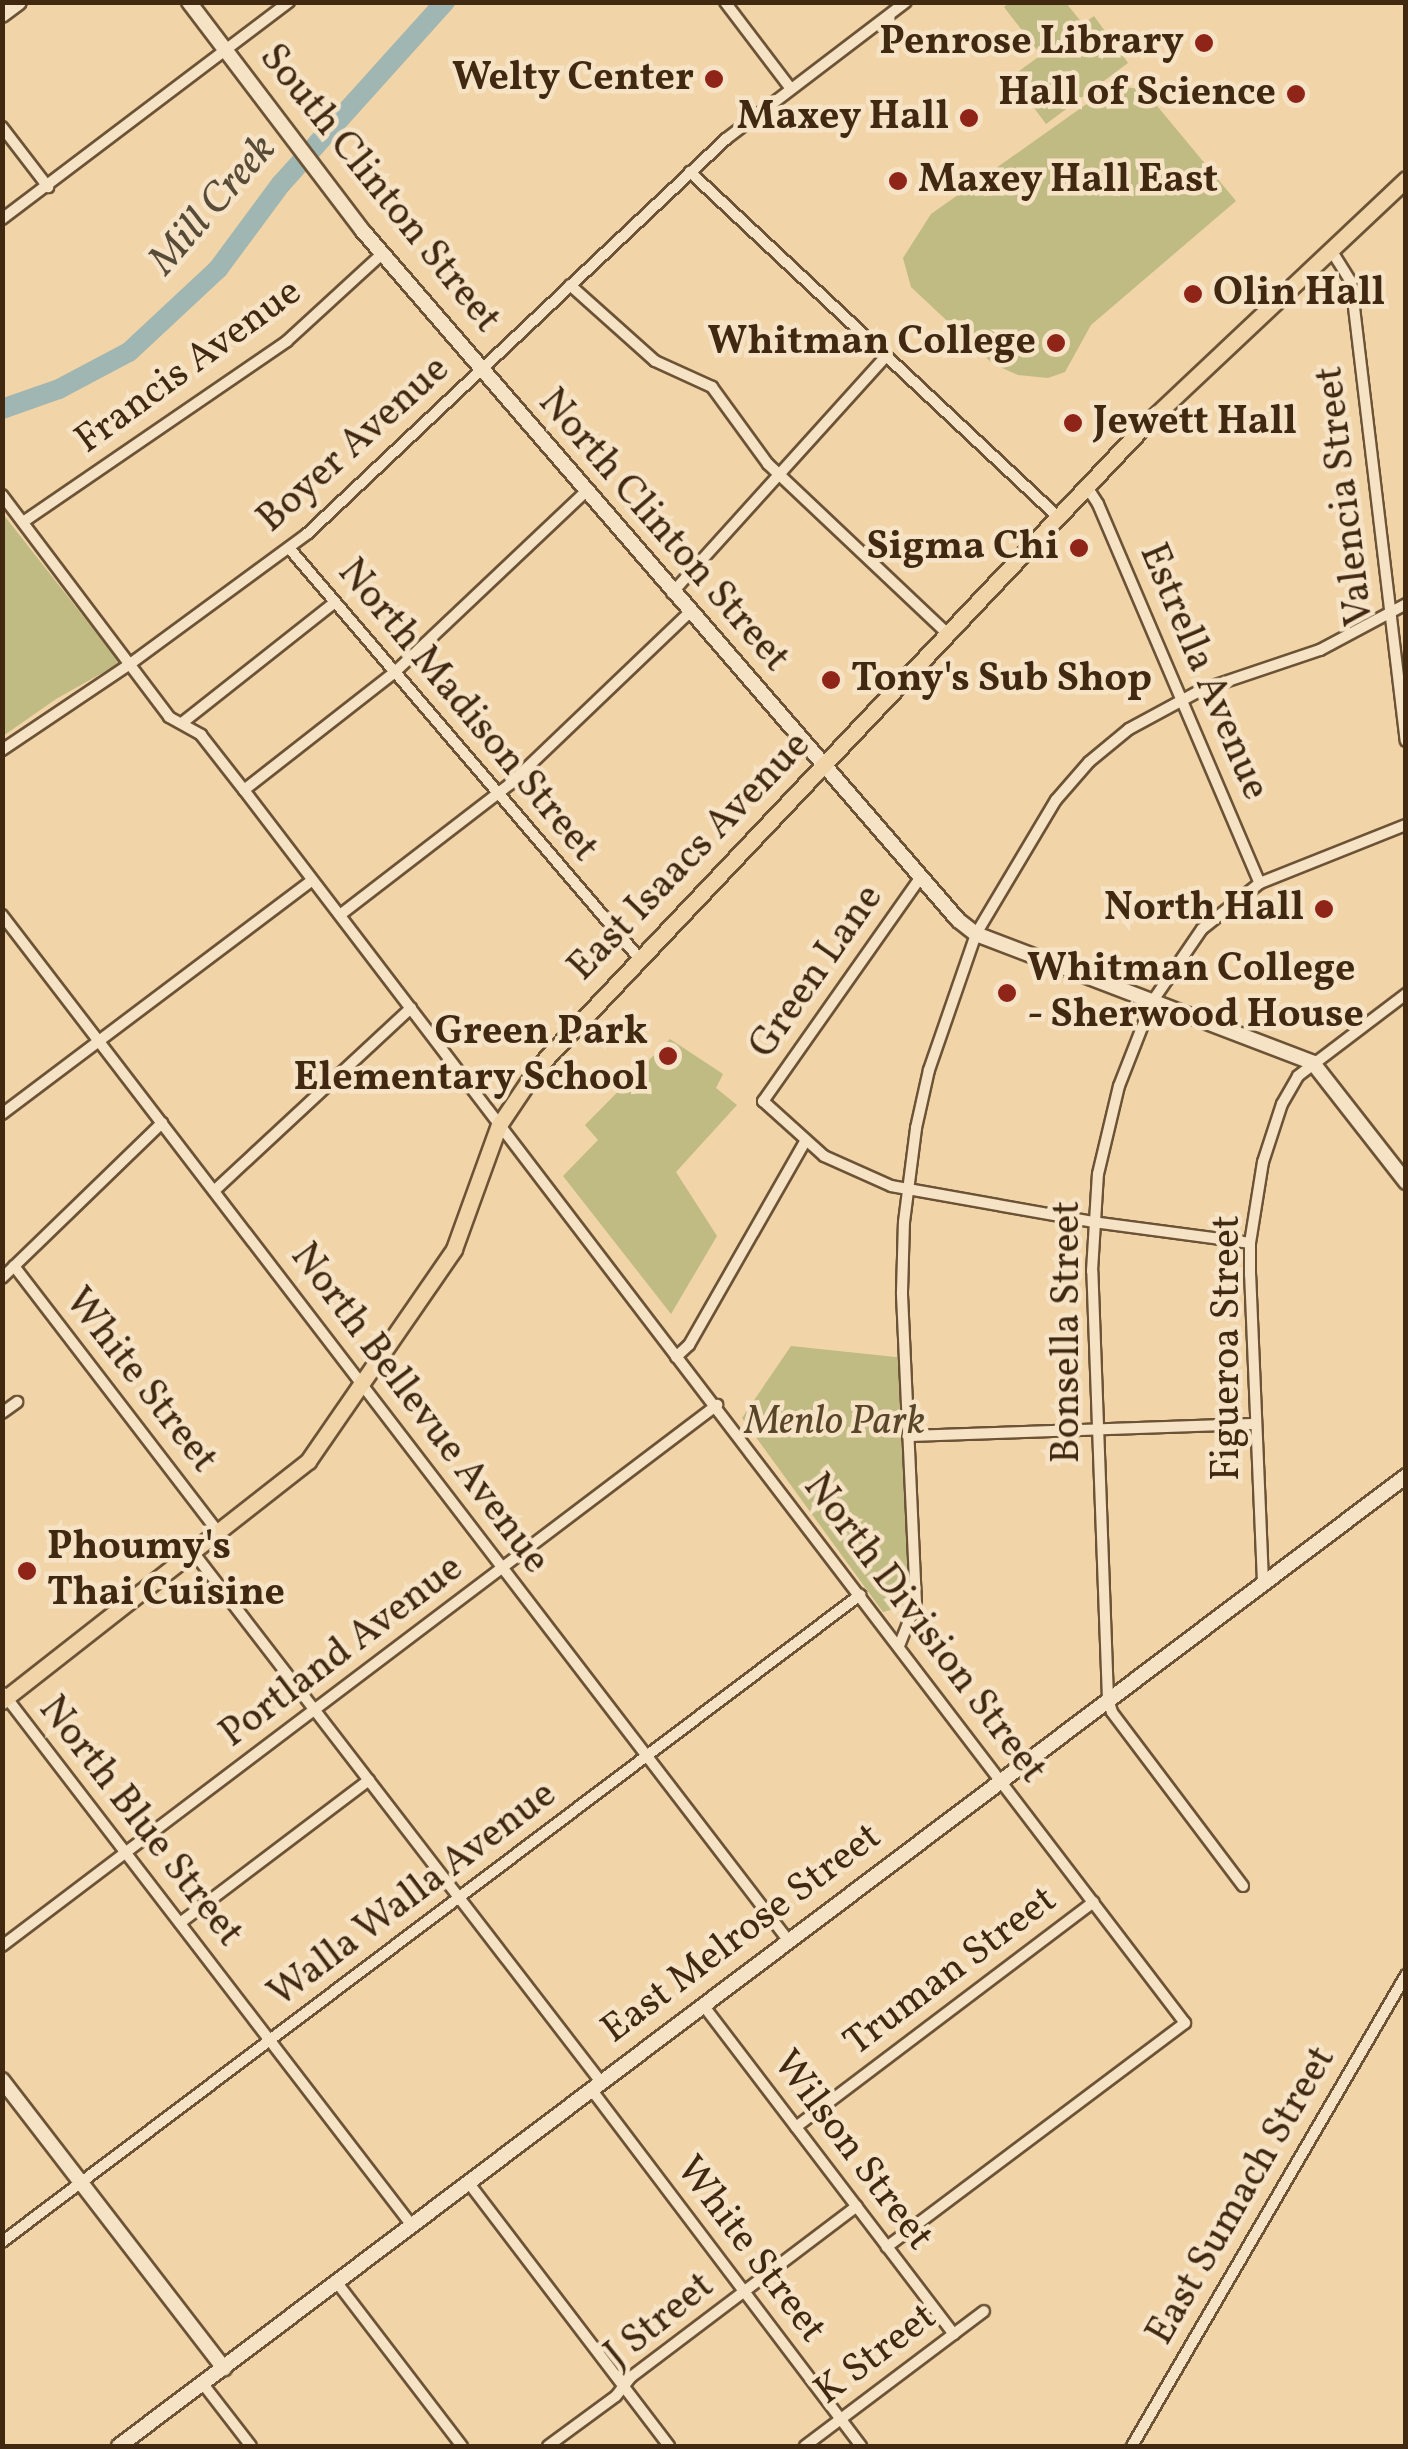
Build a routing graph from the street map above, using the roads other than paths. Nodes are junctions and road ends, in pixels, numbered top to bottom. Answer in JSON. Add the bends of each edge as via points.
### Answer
{"nodes":[{"id":1,"x":20,"y":2,"type":"edge"},
{"id":2,"x":189,"y":2,"type":"edge"},
{"id":3,"x":289,"y":2,"type":"edge"},
{"id":4,"x":725,"y":2,"type":"edge"},
{"id":5,"x":906,"y":2,"type":"edge"},
{"id":6,"x":2,"y":15,"type":"edge"},
{"id":7,"x":227,"y":53,"type":"junction"},
{"id":8,"x":790,"y":90,"type":"junction"},
{"id":9,"x":2,"y":126,"type":"edge"},
{"id":10,"x":690,"y":172,"type":"junction"},
{"id":11,"x":1406,"y":179,"type":"edge"},
{"id":12,"x":48,"y":187,"type":"junction"},
{"id":13,"x":2,"y":219,"type":"edge"},
{"id":14,"x":1331,"y":250,"type":"junction"},
{"id":15,"x":382,"y":253,"type":"junction"},
{"id":16,"x":570,"y":285,"type":"junction"},
{"id":17,"x":886,"y":356,"type":"junction"},
{"id":18,"x":482,"y":369,"type":"junction"},
{"id":19,"x":779,"y":474,"type":"junction"},
{"id":20,"x":1087,"y":487,"type":"junction"},
{"id":21,"x":584,"y":493,"type":"junction"},
{"id":22,"x":2,"y":495,"type":"edge"},
{"id":23,"x":1058,"y":518,"type":"junction"},
{"id":24,"x":23,"y":522,"type":"junction"},
{"id":25,"x":289,"y":548,"type":"junction"},
{"id":26,"x":672,"y":593,"type":"junction"},
{"id":27,"x":335,"y":602,"type":"junction"},
{"id":28,"x":1406,"y":604,"type":"edge"},
{"id":29,"x":1390,"y":613,"type":"junction"},
{"id":30,"x":690,"y":614,"type":"junction"},
{"id":31,"x":948,"y":634,"type":"junction"},
{"id":32,"x":130,"y":664,"type":"junction"},
{"id":33,"x":395,"y":672,"type":"junction"},
{"id":34,"x":1182,"y":699,"type":"junction"},
{"id":35,"x":182,"y":724,"type":"junction"},
{"id":36,"x":1406,"y":741,"type":"edge"},
{"id":37,"x":2,"y":750,"type":"edge"},
{"id":38,"x":822,"y":766,"type":"junction"},
{"id":39,"x":244,"y":790,"type":"junction"},
{"id":40,"x":499,"y":794,"type":"junction"},
{"id":41,"x":1406,"y":825,"type":"edge"},
{"id":42,"x":920,"y":878,"type":"junction"},
{"id":43,"x":312,"y":880,"type":"junction"},
{"id":44,"x":1260,"y":883,"type":"junction"},
{"id":45,"x":340,"y":915,"type":"junction"},
{"id":46,"x":5,"y":922,"type":"edge"},
{"id":47,"x":976,"y":934,"type":"junction"},
{"id":48,"x":639,"y":958,"type":"junction"},
{"id":49,"x":1406,"y":994,"type":"edge"},
{"id":50,"x":1152,"y":1002,"type":"junction"},
{"id":51,"x":411,"y":1008,"type":"junction"},
{"id":52,"x":99,"y":1042,"type":"junction"},
{"id":53,"x":1313,"y":1063,"type":"junction"},
{"id":54,"x":2,"y":1114,"type":"edge"},
{"id":55,"x":162,"y":1123,"type":"junction"},
{"id":56,"x":499,"y":1125,"type":"junction"},
{"id":57,"x":804,"y":1142,"type":"junction"},
{"id":58,"x":1406,"y":1182,"type":"edge"},
{"id":59,"x":908,"y":1190,"type":"junction"},
{"id":60,"x":214,"y":1191,"type":"junction"},
{"id":61,"x":1093,"y":1222,"type":"junction"},
{"id":62,"x":1250,"y":1243,"type":"junction"},
{"id":63,"x":14,"y":1266,"type":"junction"},
{"id":64,"x":2,"y":1278,"type":"edge"},
{"id":65,"x":676,"y":1357,"type":"junction"},
{"id":66,"x":362,"y":1384,"type":"junction"},
{"id":67,"x":17,"y":1402,"type":"dead end"},
{"id":68,"x":717,"y":1406,"type":"junction"},
{"id":69,"x":2,"y":1413,"type":"edge"},
{"id":70,"x":1254,"y":1424,"type":"junction"},
{"id":71,"x":1097,"y":1429,"type":"junction"},
{"id":72,"x":908,"y":1436,"type":"junction"},
{"id":73,"x":1406,"y":1476,"type":"edge"},
{"id":74,"x":219,"y":1532,"type":"junction"},
{"id":75,"x":193,"y":1552,"type":"junction"},
{"id":76,"x":503,"y":1568,"type":"junction"},
{"id":77,"x":1264,"y":1582,"type":"junction"},
{"id":78,"x":860,"y":1595,"type":"junction"},
{"id":79,"x":899,"y":1646,"type":"junction"},
{"id":80,"x":4,"y":1697,"type":"edge"},
{"id":81,"x":1108,"y":1699,"type":"junction"},
{"id":82,"x":314,"y":1710,"type":"junction"},
{"id":83,"x":647,"y":1756,"type":"junction"},
{"id":84,"x":369,"y":1780,"type":"junction"},
{"id":85,"x":1001,"y":1780,"type":"junction"},
{"id":86,"x":126,"y":1853,"type":"junction"},
{"id":87,"x":1243,"y":1886,"type":"dead end"},
{"id":88,"x":459,"y":1898,"type":"junction"},
{"id":89,"x":1094,"y":1902,"type":"junction"},
{"id":90,"x":180,"y":1924,"type":"junction"},
{"id":91,"x":788,"y":1940,"type":"junction"},
{"id":92,"x":2,"y":1946,"type":"edge"},
{"id":93,"x":1406,"y":1975,"type":"edge"},
{"id":94,"x":703,"y":2005,"type":"junction"},
{"id":95,"x":270,"y":2040,"type":"junction"},
{"id":96,"x":2,"y":2080,"type":"edge"},
{"id":97,"x":596,"y":2085,"type":"junction"},
{"id":98,"x":796,"y":2126,"type":"junction"},
{"id":99,"x":81,"y":2182,"type":"junction"},
{"id":100,"x":468,"y":2182,"type":"junction"},
{"id":101,"x":857,"y":2206,"type":"junction"},
{"id":102,"x":413,"y":2227,"type":"junction"},
{"id":103,"x":2,"y":2242,"type":"edge"},
{"id":104,"x":887,"y":2247,"type":"junction"},
{"id":105,"x":338,"y":2284,"type":"junction"},
{"id":106,"x":744,"y":2292,"type":"junction"},
{"id":107,"x":984,"y":2311,"type":"dead end"},
{"id":108,"x":954,"y":2334,"type":"junction"},
{"id":109,"x":224,"y":2368,"type":"junction"},
{"id":110,"x":203,"y":2384,"type":"junction"},
{"id":111,"x":624,"y":2386,"type":"junction"},
{"id":112,"x":841,"y":2419,"type":"junction"},
{"id":113,"x":120,"y":2446,"type":"edge"},
{"id":114,"x":250,"y":2446,"type":"edge"},
{"id":115,"x":462,"y":2446,"type":"edge"},
{"id":116,"x":548,"y":2446,"type":"edge"},
{"id":117,"x":670,"y":2446,"type":"edge"},
{"id":118,"x":805,"y":2446,"type":"edge"},
{"id":119,"x":861,"y":2446,"type":"edge"},
{"id":120,"x":1132,"y":2446,"type":"edge"}],
"edges":[{"from":1,"to":6,"type":"main road"},
{"from":2,"to":7,"type":"main road","name":"South Clinton Street"},
{"from":3,"to":7,"type":"street"},
{"from":4,"to":8,"type":"street"},
{"from":5,"to":8,"type":"street","name":"Boyer Avenue"},
{"from":7,"to":12,"type":"street"},
{"from":7,"to":15,"type":"main road","name":"South Clinton Street"},
{"from":8,"to":10,"type":"street","name":"Boyer Avenue"},
{"from":9,"to":12,"type":"street"},
{"from":10,"to":16,"type":"street","name":"Boyer Avenue"},
{"from":10,"to":17,"type":"street"},
{"from":11,"to":14,"type":"main road","name":"East Isaacs Avenue"},
{"from":12,"to":13,"type":"street"},
{"from":14,"to":20,"type":"main road","name":"East Isaacs Avenue"},
{"from":14,"to":29,"type":"street","name":"Valencia Street","via":[[1352,282]]},
{"from":15,"to":18,"type":"main road","name":"South Clinton Street"},
{"from":15,"to":24,"type":"street","name":"Francis Avenue","via":[[287,341]]},
{"from":16,"to":18,"type":"street","name":"Boyer Avenue"},
{"from":16,"to":19,"type":"street","via":[[655,360],[712,387]]},
{"from":17,"to":19,"type":"street"},
{"from":17,"to":23,"type":"street"},
{"from":18,"to":21,"type":"main road","name":"North Clinton Street"},
{"from":18,"to":25,"type":"street","name":"Boyer Avenue"},
{"from":19,"to":26,"type":"street"},
{"from":19,"to":31,"type":"street"},
{"from":20,"to":23,"type":"main road","name":"East Isaacs Avenue"},
{"from":20,"to":34,"type":"street","name":"Estrella Avenue"},
{"from":21,"to":26,"type":"main road","name":"North Clinton Street"},
{"from":21,"to":33,"type":"street"},
{"from":22,"to":24,"type":"street","name":"North Division Street"},
{"from":23,"to":31,"type":"main road","name":"East Isaacs Avenue"},
{"from":24,"to":32,"type":"street","name":"North Division Street"},
{"from":25,"to":27,"type":"street","name":"North Madison Street"},
{"from":25,"to":32,"type":"street","name":"Boyer Avenue"},
{"from":26,"to":30,"type":"main road","name":"North Clinton Street"},
{"from":27,"to":33,"type":"street","name":"North Madison Street"},
{"from":27,"to":35,"type":"street"},
{"from":28,"to":29,"type":"street"},
{"from":29,"to":34,"type":"street","via":[[1320,650]]},
{"from":29,"to":36,"type":"street","name":"Valencia Street"},
{"from":30,"to":38,"type":"main road","name":"North Clinton Street"},
{"from":30,"to":40,"type":"street"},
{"from":31,"to":38,"type":"main road","name":"East Isaacs Avenue"},
{"from":32,"to":35,"type":"street","name":"North Division Street","via":[[169,717]]},
{"from":32,"to":37,"type":"street","name":"Boyer Avenue"},
{"from":33,"to":39,"type":"street"},
{"from":33,"to":40,"type":"street","name":"North Madison Street"},
{"from":34,"to":44,"type":"street","name":"Estrella Avenue"},
{"from":34,"to":47,"type":"street","via":[[1129,729],[1071,782],[1040,821]]},
{"from":35,"to":39,"type":"street","name":"North Division Street","via":[[201,734]]},
{"from":38,"to":42,"type":"main road","name":"North Clinton Street"},
{"from":38,"to":48,"type":"main road","name":"East Isaacs Avenue"},
{"from":39,"to":43,"type":"street","name":"North Division Street"},
{"from":40,"to":45,"type":"street"},
{"from":40,"to":48,"type":"street","name":"North Madison Street"},
{"from":41,"to":44,"type":"street","name":"Bonsella Street"},
{"from":42,"to":47,"type":"main road","name":"North Clinton Street"},
{"from":42,"to":57,"type":"street","name":"Green Lane","via":[[763,1101]]},
{"from":43,"to":45,"type":"street","name":"North Division Street"},
{"from":43,"to":52,"type":"street"},
{"from":44,"to":50,"type":"street","name":"Bonsella Street","via":[[1202,929]]},
{"from":45,"to":51,"type":"street","name":"North Division Street"},
{"from":46,"to":52,"type":"street","name":"North Bellevue Avenue"},
{"from":47,"to":50,"type":"main road","name":"North Clinton Street"},
{"from":47,"to":59,"type":"street","via":[[928,1070]]},
{"from":48,"to":56,"type":"main road","name":"East Isaacs Avenue","via":[[538,1067]]},
{"from":49,"to":53,"type":"street","name":"Figueroa Street"},
{"from":50,"to":53,"type":"main road","name":"North Clinton Street"},
{"from":50,"to":61,"type":"street","name":"Bonsella Street","via":[[1109,1119]]},
{"from":51,"to":56,"type":"street","name":"North Division Street"},
{"from":51,"to":60,"type":"street"},
{"from":52,"to":54,"type":"street"},
{"from":52,"to":55,"type":"street","name":"North Bellevue Avenue"},
{"from":53,"to":58,"type":"main road"},
{"from":53,"to":62,"type":"street","name":"Figueroa Street","via":[[1282,1104]]},
{"from":55,"to":60,"type":"street","name":"North Bellevue Avenue"},
{"from":55,"to":63,"type":"street"},
{"from":56,"to":65,"type":"street","name":"North Division Street"},
{"from":56,"to":66,"type":"main road","name":"East Isaacs Avenue","via":[[454,1248]]},
{"from":57,"to":59,"type":"street","via":[[847,1169]]},
{"from":57,"to":65,"type":"street"},
{"from":59,"to":61,"type":"street"},
{"from":59,"to":72,"type":"street","via":[[902,1292]]},
{"from":60,"to":66,"type":"street","name":"North Bellevue Avenue"},
{"from":61,"to":62,"type":"street"},
{"from":61,"to":71,"type":"street","name":"Bonsella Street"},
{"from":62,"to":70,"type":"street","name":"Figueroa Street"},
{"from":63,"to":64,"type":"street"},
{"from":63,"to":74,"type":"street","name":"White Street"},
{"from":65,"to":68,"type":"street","name":"North Division Street"},
{"from":66,"to":74,"type":"main road","name":"East Isaacs Avenue","via":[[308,1460]]},
{"from":66,"to":76,"type":"street","name":"North Bellevue Avenue"},
{"from":67,"to":69,"type":"street"},
{"from":68,"to":76,"type":"street","name":"Portland Avenue"},
{"from":68,"to":78,"type":"street","name":"North Division Street"},
{"from":70,"to":71,"type":"street"},
{"from":70,"to":77,"type":"street","name":"Figueroa Street"},
{"from":71,"to":72,"type":"street"},
{"from":71,"to":81,"type":"street","name":"Bonsella Street"},
{"from":72,"to":79,"type":"street","via":[[916,1603]]},
{"from":73,"to":77,"type":"main road","name":"East Melrose Street"},
{"from":74,"to":75,"type":"main road","name":"East Isaacs Avenue"},
{"from":75,"to":80,"type":"main road","name":"East Isaacs Avenue"},
{"from":75,"to":82,"type":"street","name":"White Street"},
{"from":76,"to":82,"type":"street","name":"Portland Avenue"},
{"from":76,"to":83,"type":"street","name":"North Bellevue Avenue"},
{"from":77,"to":81,"type":"main road","name":"East Melrose Street"},
{"from":78,"to":79,"type":"street","name":"North Division Street"},
{"from":78,"to":83,"type":"street","name":"Walla Walla Avenue"},
{"from":79,"to":85,"type":"street","name":"North Division Street"},
{"from":80,"to":86,"type":"street","name":"North Blue Street"},
{"from":81,"to":85,"type":"main road","name":"East Melrose Street"},
{"from":81,"to":87,"type":"street","name":"Bonsella Street"},
{"from":82,"to":84,"type":"street","name":"White Street"},
{"from":82,"to":86,"type":"street","name":"Portland Avenue"},
{"from":83,"to":88,"type":"street","name":"Walla Walla Avenue"},
{"from":83,"to":91,"type":"street","name":"North Bellevue Avenue"},
{"from":84,"to":88,"type":"street","name":"White Street"},
{"from":84,"to":90,"type":"street"},
{"from":85,"to":89,"type":"street","name":"North Division Street"},
{"from":85,"to":91,"type":"main road","name":"East Melrose Street"},
{"from":86,"to":90,"type":"street","name":"North Blue Street"},
{"from":86,"to":92,"type":"street","name":"Portland Avenue"},
{"from":88,"to":95,"type":"street","name":"Walla Walla Avenue"},
{"from":88,"to":97,"type":"street","name":"White Street"},
{"from":89,"to":98,"type":"street","name":"Truman Street"},
{"from":89,"to":104,"type":"street","name":"North Division Street","via":[[1186,2022]]},
{"from":90,"to":95,"type":"street","name":"North Blue Street"},
{"from":91,"to":94,"type":"main road","name":"East Melrose Street"},
{"from":93,"to":120,"type":"street","name":"East Sumach Street"},
{"from":94,"to":97,"type":"main road","name":"East Melrose Street"},
{"from":94,"to":98,"type":"street","name":"Wilson Street"},
{"from":95,"to":99,"type":"street","name":"Walla Walla Avenue"},
{"from":95,"to":102,"type":"street","name":"North Blue Street"},
{"from":96,"to":99,"type":"main road"},
{"from":97,"to":100,"type":"main road","name":"East Melrose Street"},
{"from":97,"to":106,"type":"street","name":"White Street"},
{"from":98,"to":101,"type":"street","name":"Wilson Street"},
{"from":99,"to":103,"type":"street","name":"Walla Walla Avenue"},
{"from":99,"to":109,"type":"main road"},
{"from":100,"to":102,"type":"main road","name":"East Melrose Street"},
{"from":100,"to":111,"type":"street"},
{"from":101,"to":104,"type":"street","name":"Wilson Street"},
{"from":101,"to":106,"type":"street","name":"J Street"},
{"from":102,"to":105,"type":"main road","name":"East Melrose Street"},
{"from":104,"to":108,"type":"street","name":"Wilson Street"},
{"from":105,"to":109,"type":"main road","name":"East Melrose Street"},
{"from":105,"to":115,"type":"street"},
{"from":106,"to":111,"type":"street","name":"J Street"},
{"from":106,"to":112,"type":"street","name":"White Street"},
{"from":107,"to":108,"type":"street","name":"K Street"},
{"from":108,"to":112,"type":"street","name":"K Street"},
{"from":109,"to":110,"type":"main road","name":"East Melrose Street"},
{"from":110,"to":113,"type":"main road","name":"East Melrose Street"},
{"from":110,"to":114,"type":"street"},
{"from":111,"to":116,"type":"street","name":"J Street"},
{"from":111,"to":117,"type":"street"},
{"from":112,"to":118,"type":"street","name":"K Street"},
{"from":112,"to":119,"type":"street","name":"White Street"}]}
